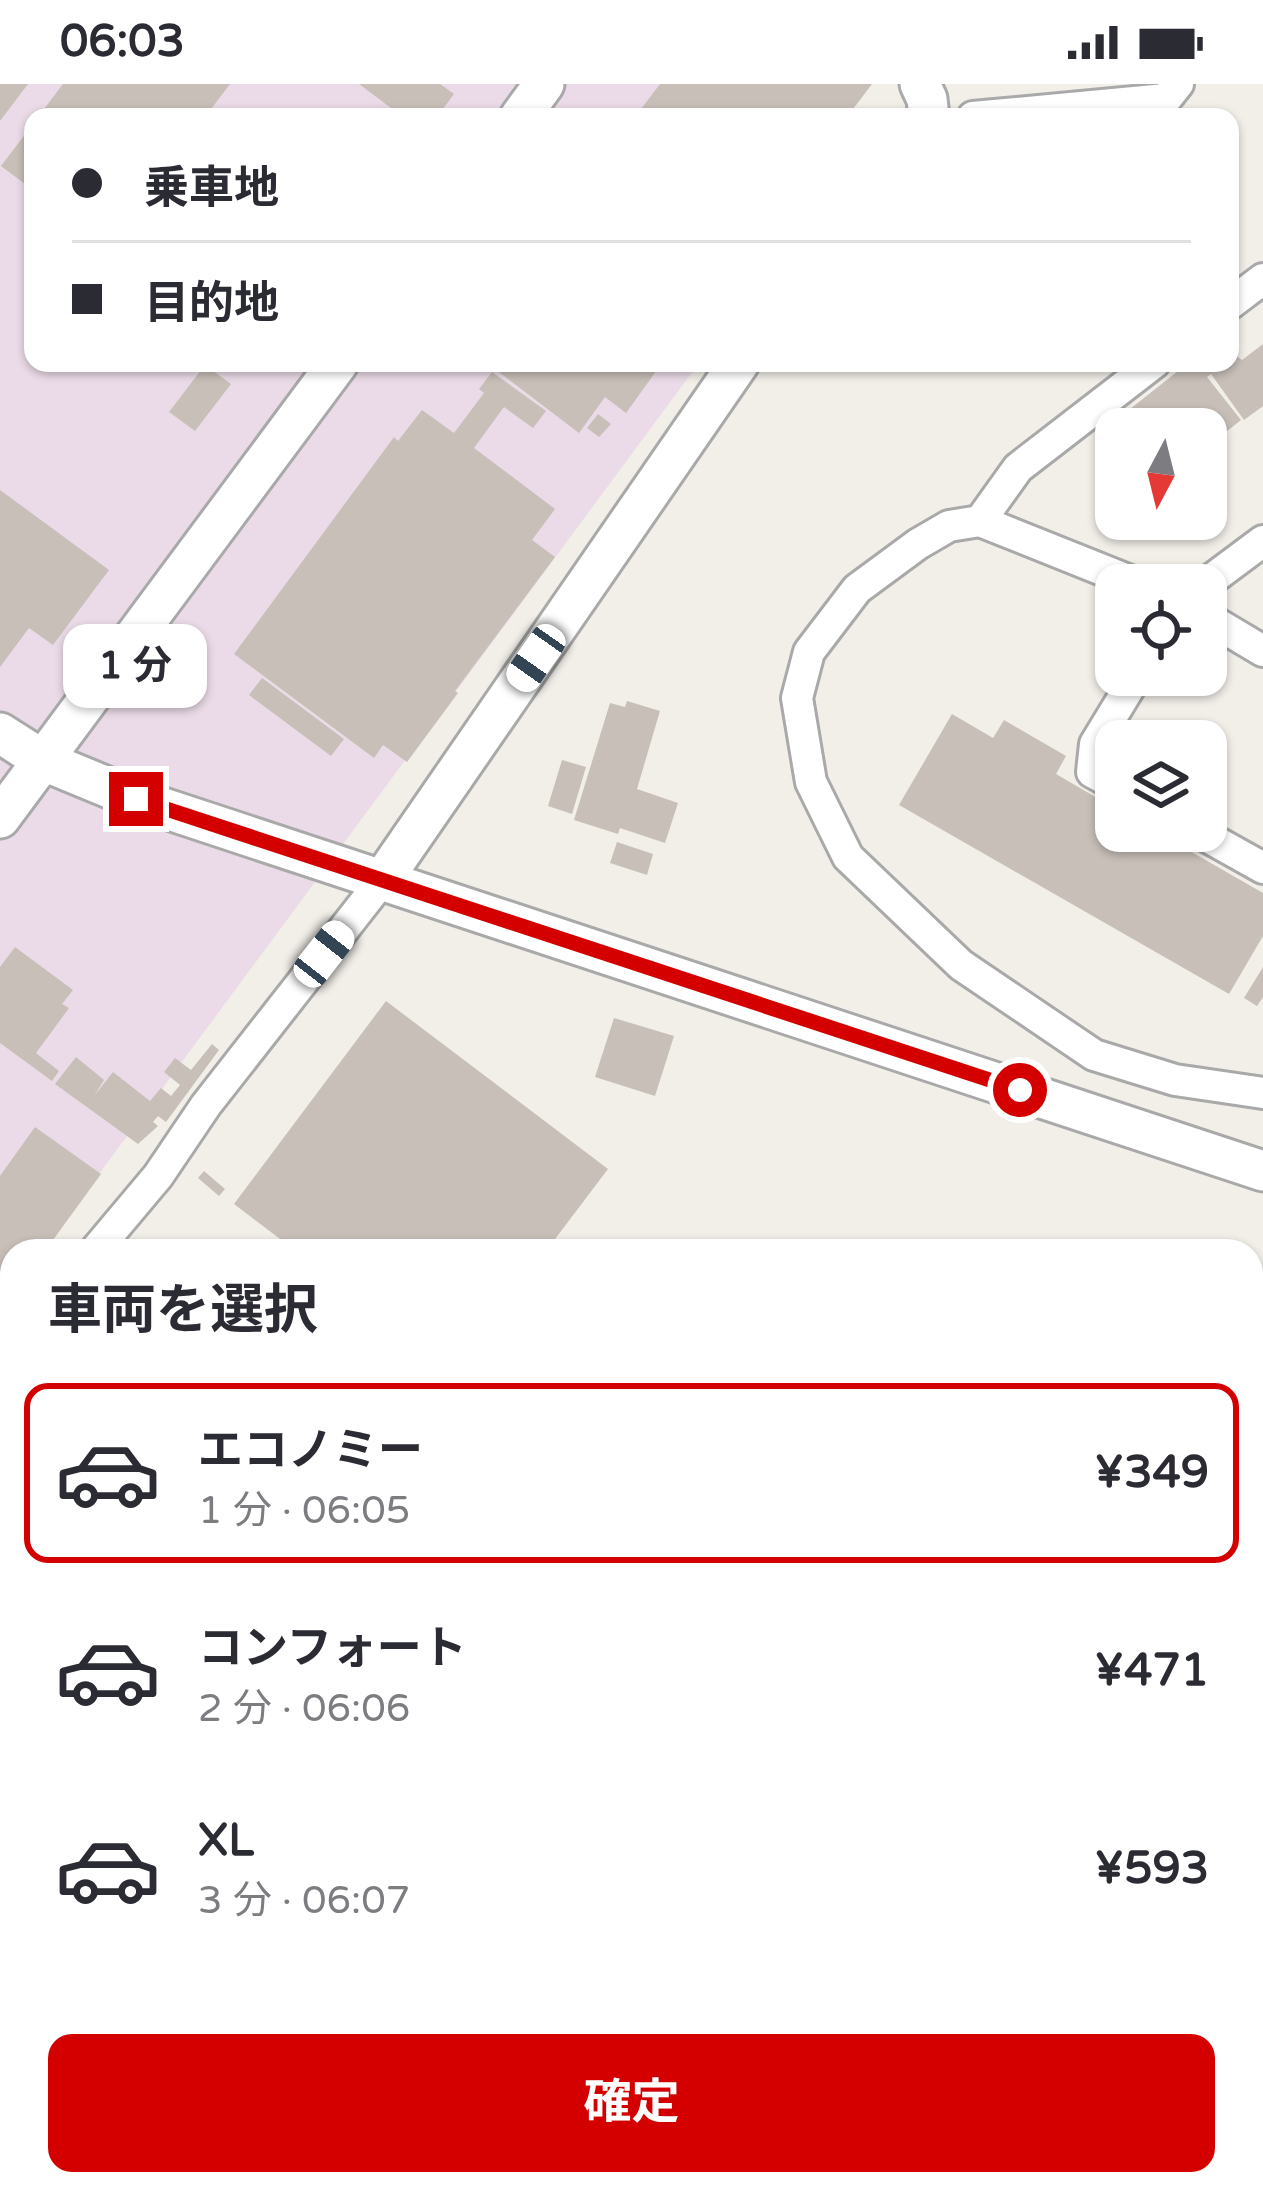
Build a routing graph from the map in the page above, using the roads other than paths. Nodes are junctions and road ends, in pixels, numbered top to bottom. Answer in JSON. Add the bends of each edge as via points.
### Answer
{"nodes":[{"id":1,"x":1178,"y":84,"type":"edge"},
{"id":2,"x":1070,"y":108,"type":"edge"},
{"id":3,"x":1263,"y":279,"type":"edge"},
{"id":4,"x":1239,"y":297,"type":"edge"},
{"id":5,"x":331,"y":372,"type":"edge"},
{"id":6,"x":733,"y":372,"type":"edge"},
{"id":7,"x":1142,"y":372,"type":"edge"},
{"id":8,"x":980,"y":521,"type":"junction"},
{"id":9,"x":1263,"y":541,"type":"edge"},
{"id":10,"x":1095,"y":567,"type":"edge"},
{"id":11,"x":1227,"y":568,"type":"edge"},
{"id":12,"x":1227,"y":630,"type":"edge"},
{"id":13,"x":1263,"y":651,"type":"edge"},
{"id":14,"x":0,"y":733,"type":"edge"},
{"id":15,"x":1095,"y":744,"type":"edge"},
{"id":16,"x":44,"y":761,"type":"junction"},
{"id":17,"x":1095,"y":774,"type":"edge"},
{"id":18,"x":0,"y":818,"type":"edge"},
{"id":19,"x":1227,"y":848,"type":"edge"},
{"id":20,"x":1263,"y":868,"type":"edge"},
{"id":21,"x":383,"y":879,"type":"junction"},
{"id":22,"x":1263,"y":1094,"type":"edge"},
{"id":23,"x":1263,"y":1171,"type":"edge"},
{"id":24,"x":105,"y":1239,"type":"edge"}],
"edges":[{"from":1,"to":2,"type":"street","via":[[1166,99]]},
{"from":3,"to":4,"type":"street"},
{"from":5,"to":16,"type":"street"},
{"from":6,"to":21,"type":"street"},
{"from":7,"to":8,"type":"street","via":[[1018,468]]},
{"from":8,"to":10,"type":"street"},
{"from":8,"to":22,"type":"street","via":[[949,526],[856,589],[809,652],[797,698],[811,782],[848,857],[962,965],[1094,1054],[1175,1080]]},
{"from":9,"to":11,"type":"street"},
{"from":12,"to":13,"type":"street"},
{"from":14,"to":16,"type":"street"},
{"from":15,"to":17,"type":"street"},
{"from":16,"to":18,"type":"street"},
{"from":16,"to":21,"type":"street"},
{"from":19,"to":20,"type":"street"},
{"from":21,"to":23,"type":"street"},
{"from":21,"to":24,"type":"street"}]}
